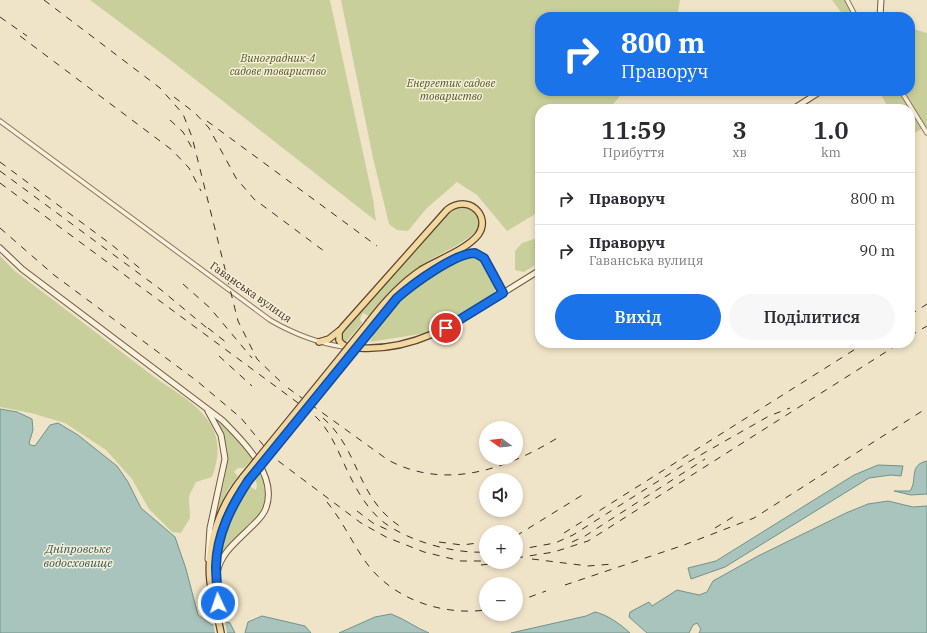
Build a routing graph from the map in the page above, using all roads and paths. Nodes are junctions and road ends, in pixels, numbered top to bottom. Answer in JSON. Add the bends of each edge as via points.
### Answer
{"nodes":[{"id":1,"x":847,"y":0,"type":"edge"},
{"id":2,"x":881,"y":0,"type":"edge"},
{"id":3,"x":853,"y":12,"type":"edge"},
{"id":4,"x":880,"y":12,"type":"edge"},
{"id":5,"x":813,"y":96,"type":"edge"},
{"id":6,"x":800,"y":104,"type":"edge"},
{"id":7,"x":915,"y":113,"type":"edge"},
{"id":8,"x":0,"y":121,"type":"edge"},
{"id":9,"x":927,"y":132,"type":"edge"},
{"id":10,"x":0,"y":248,"type":"edge"},
{"id":11,"x":535,"y":273,"type":"edge"},
{"id":12,"x":503,"y":293,"type":"junction"},
{"id":13,"x":371,"y":323,"type":"junction"},
{"id":14,"x":343,"y":327,"type":"junction"},
{"id":15,"x":319,"y":342,"type":"junction"},
{"id":16,"x":350,"y":348,"type":"junction"},
{"id":17,"x":207,"y":408,"type":"junction"},
{"id":18,"x":246,"y":479,"type":"junction"},
{"id":19,"x":210,"y":569,"type":"junction"},
{"id":20,"x":216,"y":577,"type":"junction"},
{"id":21,"x":218,"y":612,"type":"junction"},
{"id":22,"x":221,"y":633,"type":"edge"}],
"edges":[{"from":1,"to":3,"type":"street"},
{"from":2,"to":4,"type":"main road"},
{"from":5,"to":6,"type":"main road"},
{"from":7,"to":9,"type":"street"},
{"from":8,"to":15,"type":"street","name":"Гаванська вулиця","via":[[270,320],[296,335]]},
{"from":10,"to":17,"type":"main road","via":[[22,269]]},
{"from":11,"to":12,"type":"main road","name":"Гаванська вулиця"},
{"from":12,"to":13,"type":"main road","via":[[484,258],[469,253],[459,256],[415,284]]},
{"from":12,"to":16,"type":"main road","name":"Гаванська вулиця","via":[[439,333],[422,339],[374,348]]},
{"from":13,"to":14,"type":"main road","via":[[402,284],[474,239],[482,227],[478,212],[466,204],[458,203],[452,206]]},
{"from":13,"to":18,"type":"main road","bridge":true},
{"from":14,"to":15,"type":"main road","via":[[329,339]]},
{"from":14,"to":16,"type":"main road","via":[[339,332],[339,340]]},
{"from":15,"to":16,"type":"street","name":"Гаванська вулиця"},
{"from":17,"to":19,"type":"main road","via":[[221,435],[225,459],[209,533],[207,553]]},
{"from":17,"to":20,"type":"main road","via":[[228,426],[249,451],[265,477],[268,497],[266,508],[259,519],[222,558]]},
{"from":18,"to":19,"type":"main road","via":[[227,500],[218,521]]},
{"from":18,"to":20,"type":"main road","via":[[223,527]]},
{"from":19,"to":21,"type":"main road","via":[[211,590]]},
{"from":20,"to":21,"type":"main road"},
{"from":21,"to":22,"type":"main road"}]}
